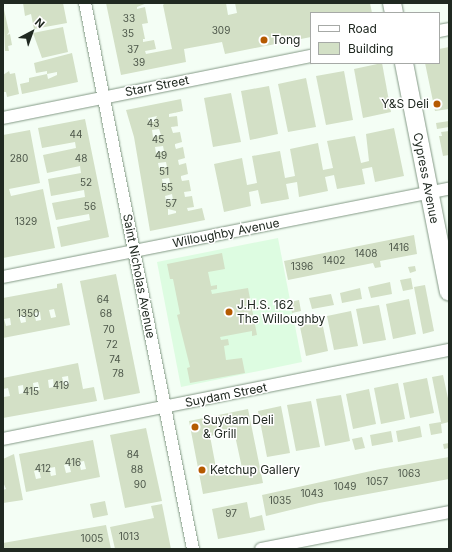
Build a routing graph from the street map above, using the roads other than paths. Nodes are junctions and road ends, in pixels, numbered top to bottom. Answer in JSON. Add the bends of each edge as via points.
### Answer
{"nodes":[{"id":1,"x":85,"y":3,"type":"edge"},
{"id":2,"x":310,"y":56,"type":"edge"},
{"id":3,"x":404,"y":64,"type":"edge"},
{"id":4,"x":104,"y":96,"type":"junction"},
{"id":5,"x":3,"y":118,"type":"edge"},
{"id":6,"x":449,"y":189,"type":"edge"},
{"id":7,"x":430,"y":193,"type":"junction"},
{"id":8,"x":134,"y":251,"type":"junction"},
{"id":9,"x":3,"y":277,"type":"edge"},
{"id":10,"x":449,"y":292,"type":"edge"},
{"id":11,"x":449,"y":350,"type":"edge"},
{"id":12,"x":165,"y":407,"type":"junction"},
{"id":13,"x":3,"y":439,"type":"edge"},
{"id":14,"x":449,"y":512,"type":"edge"},
{"id":15,"x":193,"y":549,"type":"edge"},
{"id":16,"x":262,"y":549,"type":"edge"}],
"edges":[{"from":1,"to":4,"type":"street","name":"Saint Nicholas Avenue"},
{"from":2,"to":4,"type":"street","name":"Starr Street"},
{"from":3,"to":7,"type":"main road","name":"Cypress Avenue"},
{"from":4,"to":5,"type":"street","name":"Starr Street"},
{"from":4,"to":8,"type":"street","name":"Saint Nicholas Avenue"},
{"from":6,"to":7,"type":"street","name":"Willoughby Avenue"},
{"from":7,"to":8,"type":"street","name":"Willoughby Avenue"},
{"from":7,"to":10,"type":"main road","name":"Cypress Avenue"},
{"from":8,"to":9,"type":"street","name":"Willoughby Avenue"},
{"from":8,"to":12,"type":"street","name":"Saint Nicholas Avenue"},
{"from":11,"to":12,"type":"street","name":"Suydam Street"},
{"from":12,"to":13,"type":"street","name":"Suydam Street"},
{"from":12,"to":15,"type":"street","name":"Saint Nicholas Avenue"},
{"from":14,"to":16,"type":"street"}]}
